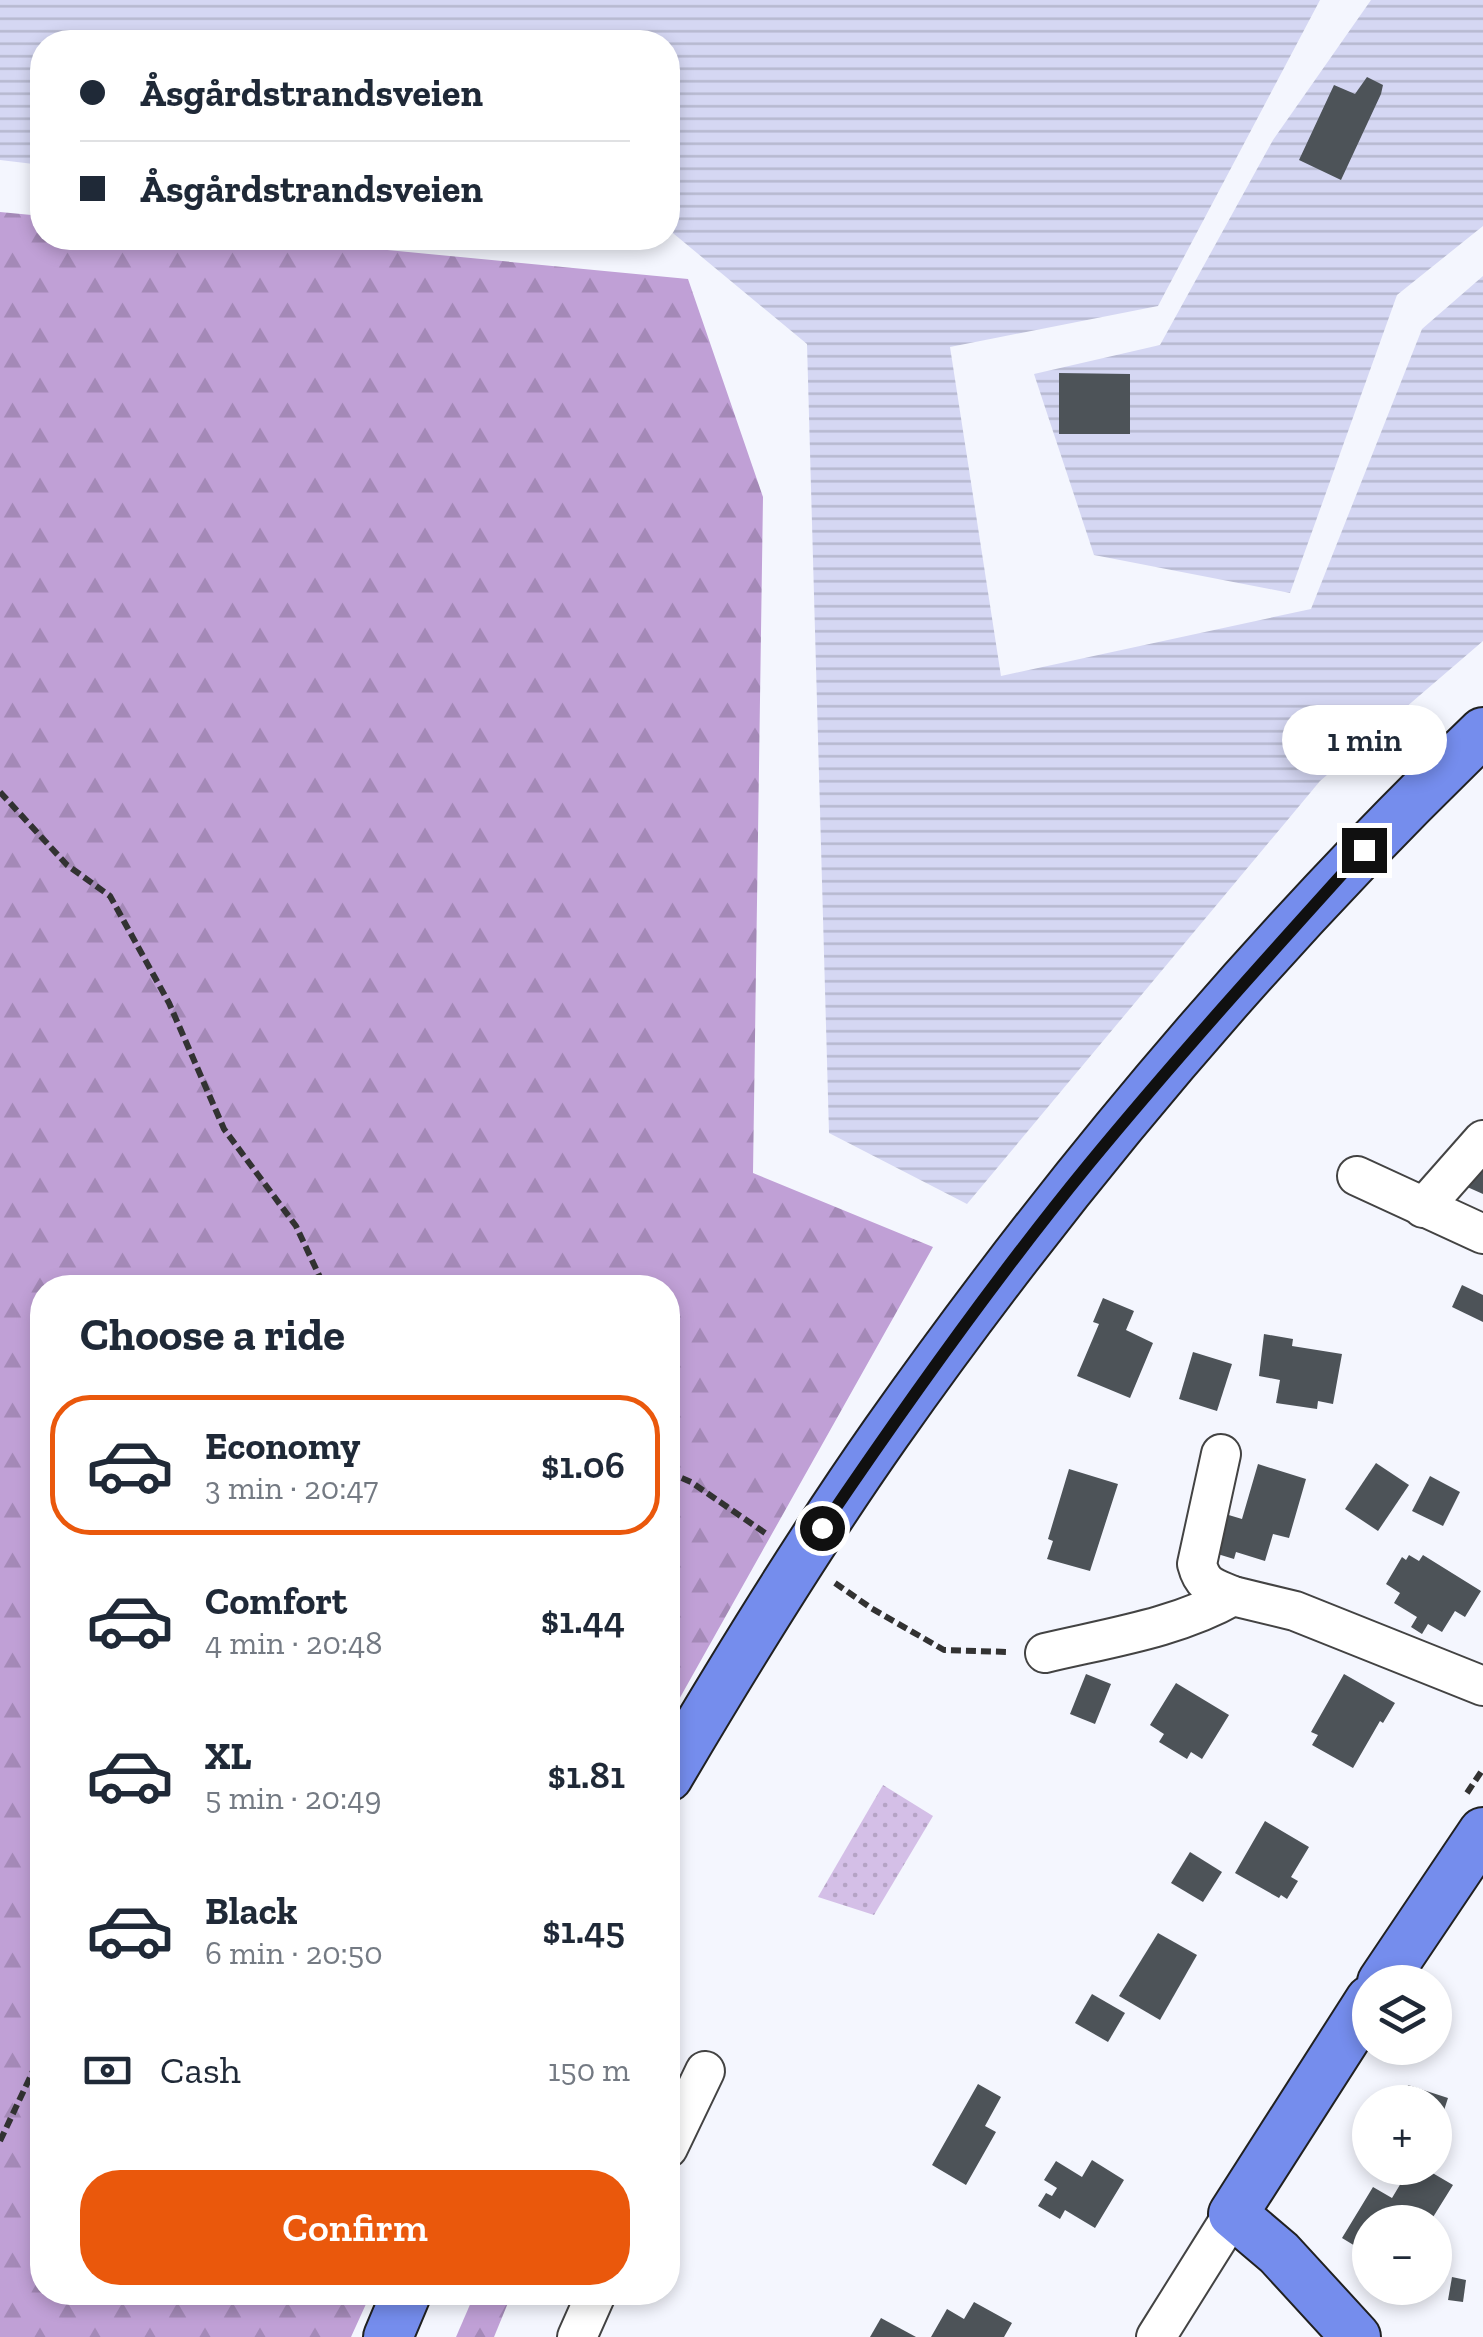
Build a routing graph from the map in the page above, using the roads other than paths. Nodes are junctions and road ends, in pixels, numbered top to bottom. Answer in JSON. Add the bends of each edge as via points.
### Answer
{"nodes":[{"id":1,"x":1483,"y":732,"type":"edge"},
{"id":2,"x":1483,"y":1140,"type":"edge"},
{"id":3,"x":1357,"y":1176,"type":"dead end"},
{"id":4,"x":1423,"y":1208,"type":"junction"},
{"id":5,"x":1483,"y":1234,"type":"edge"},
{"id":6,"x":1221,"y":1454,"type":"dead end"},
{"id":7,"x":1234,"y":1596,"type":"junction"},
{"id":8,"x":1045,"y":1653,"type":"road end"},
{"id":9,"x":1483,"y":1686,"type":"edge"},
{"id":10,"x":680,"y":1757,"type":"edge"},
{"id":11,"x":1483,"y":1832,"type":"edge"},
{"id":12,"x":1393,"y":1965,"type":"edge"},
{"id":13,"x":1352,"y":2028,"type":"edge"},
{"id":14,"x":705,"y":2071,"type":"dead end"},
{"id":15,"x":680,"y":2123,"type":"edge"},
{"id":16,"x":1233,"y":2214,"type":"junction"},
{"id":17,"x":402,"y":2305,"type":"edge"},
{"id":18,"x":591,"y":2305,"type":"edge"},
{"id":19,"x":388,"y":2337,"type":"edge"},
{"id":20,"x":577,"y":2337,"type":"edge"},
{"id":21,"x":1156,"y":2337,"type":"edge"},
{"id":22,"x":1356,"y":2337,"type":"edge"}],
"edges":[{"from":1,"to":10,"type":"main road","via":[[1274,949],[1086,1167],[906,1405]]},
{"from":2,"to":4,"type":"street"},
{"from":3,"to":4,"type":"street"},
{"from":4,"to":5,"type":"street"},
{"from":6,"to":7,"type":"street","via":[[1197,1564],[1207,1584]]},
{"from":7,"to":8,"type":"street","via":[[1183,1619]]},
{"from":7,"to":9,"type":"street","via":[[1295,1611]]},
{"from":11,"to":12,"type":"main road"},
{"from":13,"to":16,"type":"main road"},
{"from":14,"to":15,"type":"street"},
{"from":16,"to":21,"type":"street"},
{"from":16,"to":22,"type":"main road"},
{"from":17,"to":19,"type":"main road"},
{"from":18,"to":20,"type":"street"}]}
